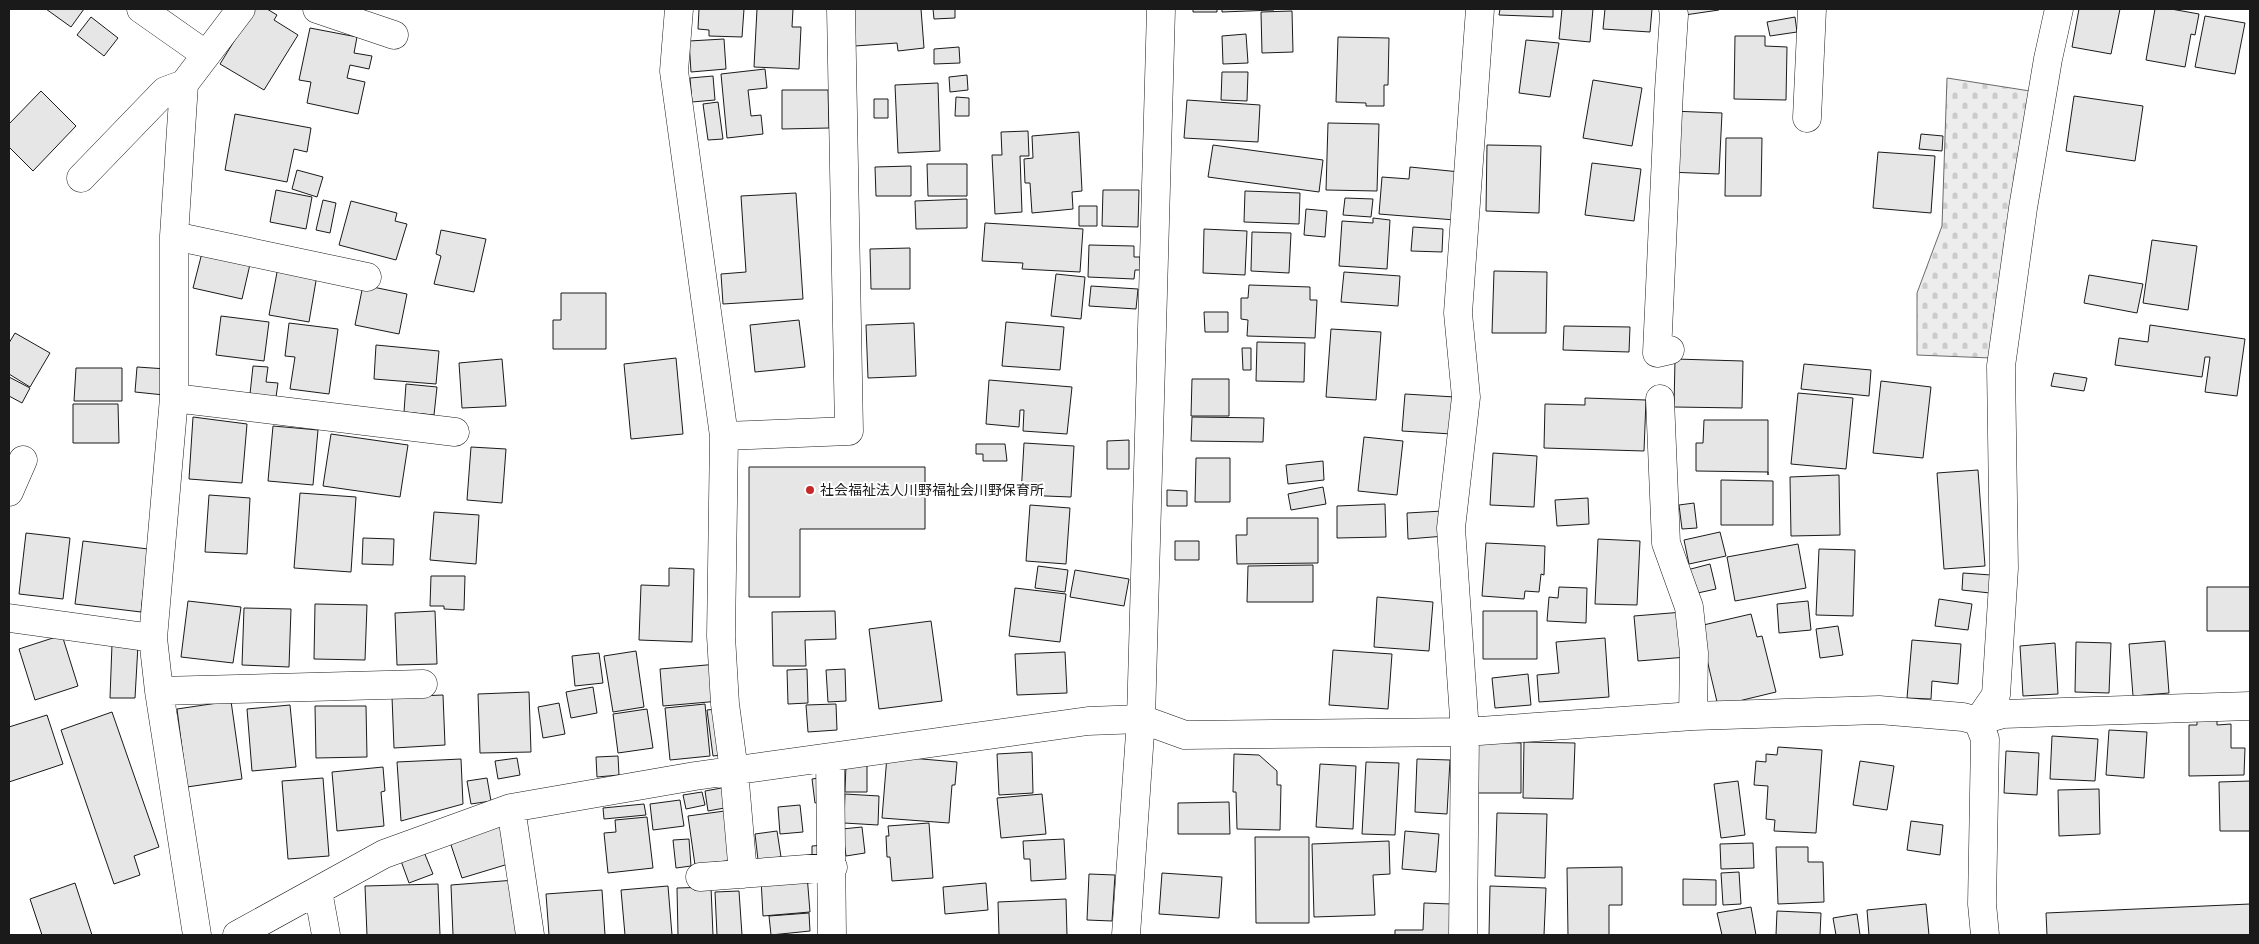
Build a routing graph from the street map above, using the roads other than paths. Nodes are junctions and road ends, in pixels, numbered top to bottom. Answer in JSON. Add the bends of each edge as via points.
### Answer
{"nodes":[{"id":1,"x":142,"y":9,"type":"edge"},
{"id":2,"x":241,"y":9,"type":"edge"},
{"id":3,"x":317,"y":9,"type":"edge"},
{"id":4,"x":679,"y":9,"type":"edge"},
{"id":5,"x":841,"y":9,"type":"edge"},
{"id":6,"x":1162,"y":9,"type":"edge"},
{"id":7,"x":1480,"y":9,"type":"edge"},
{"id":8,"x":1673,"y":9,"type":"edge"},
{"id":9,"x":1812,"y":9,"type":"edge"},
{"id":10,"x":2059,"y":9,"type":"edge"},
{"id":11,"x":394,"y":35,"type":"dead end"},
{"id":12,"x":205,"y":54,"type":"junction"},
{"id":13,"x":184,"y":84,"type":"junction"},
{"id":14,"x":1807,"y":118,"type":"dead end"},
{"id":15,"x":81,"y":178,"type":"dead end"},
{"id":16,"x":174,"y":236,"type":"junction"},
{"id":17,"x":367,"y":277,"type":"dead end"},
{"id":18,"x":1670,"y":350,"type":"dead end"},
{"id":19,"x":174,"y":398,"type":"junction"},
{"id":20,"x":1660,"y":399,"type":"dead end"},
{"id":21,"x":455,"y":432,"type":"dead end"},
{"id":22,"x":724,"y":436,"type":"junction"},
{"id":23,"x":24,"y":460,"type":"dead end"},
{"id":24,"x":9,"y":492,"type":"edge"},
{"id":25,"x":9,"y":618,"type":"edge"},
{"id":26,"x":153,"y":638,"type":"junction"},
{"id":27,"x":423,"y":684,"type":"dead end"},
{"id":28,"x":159,"y":691,"type":"junction"},
{"id":29,"x":2250,"y":706,"type":"edge"},
{"id":30,"x":1693,"y":716,"type":"junction"},
{"id":31,"x":1141,"y":719,"type":"junction"},
{"id":32,"x":1978,"y":721,"type":"junction"},
{"id":33,"x":1464,"y":732,"type":"junction"},
{"id":34,"x":830,"y":758,"type":"junction"},
{"id":35,"x":734,"y":771,"type":"junction"},
{"id":36,"x":511,"y":808,"type":"junction"},
{"id":37,"x":833,"y":867,"type":"junction"},
{"id":38,"x":743,"y":874,"type":"junction"},
{"id":39,"x":700,"y":877,"type":"dead end"},
{"id":40,"x":318,"y":891,"type":"junction"},
{"id":41,"x":197,"y":935,"type":"edge"},
{"id":42,"x":237,"y":935,"type":"edge"},
{"id":43,"x":326,"y":935,"type":"edge"},
{"id":44,"x":530,"y":935,"type":"edge"},
{"id":45,"x":832,"y":935,"type":"edge"},
{"id":46,"x":1126,"y":935,"type":"edge"},
{"id":47,"x":1463,"y":935,"type":"edge"},
{"id":48,"x":1986,"y":935,"type":"edge"}],
"edges":[{"from":1,"to":12,"type":"street"},
{"from":2,"to":12,"type":"street"},
{"from":3,"to":11,"type":"street"},
{"from":4,"to":22,"type":"street","via":[[674,71]]},
{"from":5,"to":22,"type":"street","via":[[849,431]]},
{"from":6,"to":31,"type":"street"},
{"from":7,"to":33,"type":"street","via":[[1458,313],[1466,397],[1451,528]]},
{"from":8,"to":18,"type":"street","via":[[1657,353]]},
{"from":9,"to":14,"type":"street"},
{"from":10,"to":32,"type":"street","via":[[2023,208],[2001,366],[2004,568],[1996,694]]},
{"from":12,"to":13,"type":"street"},
{"from":13,"to":15,"type":"street","via":[[165,91]]},
{"from":13,"to":16,"type":"street"},
{"from":16,"to":17,"type":"street"},
{"from":16,"to":19,"type":"street"},
{"from":19,"to":21,"type":"street"},
{"from":19,"to":26,"type":"street"},
{"from":20,"to":30,"type":"street","via":[[1666,543],[1690,607],[1694,653]]},
{"from":22,"to":35,"type":"street","via":[[721,636],[725,704]]},
{"from":23,"to":24,"type":"street"},
{"from":25,"to":26,"type":"street"},
{"from":26,"to":28,"type":"street"},
{"from":27,"to":28,"type":"street"},
{"from":28,"to":41,"type":"street"},
{"from":29,"to":32,"type":"street","via":[[2003,714]]},
{"from":30,"to":32,"type":"street","via":[[1879,710],[1963,716]]},
{"from":30,"to":33,"type":"street"},
{"from":31,"to":33,"type":"street","via":[[1185,734]]},
{"from":31,"to":34,"type":"street","via":[[1088,721]]},
{"from":31,"to":46,"type":"street"},
{"from":32,"to":48,"type":"street","via":[[1986,739],[1982,904]]},
{"from":33,"to":47,"type":"street"},
{"from":34,"to":35,"type":"street"},
{"from":34,"to":37,"type":"street"},
{"from":35,"to":36,"type":"street"},
{"from":35,"to":38,"type":"street"},
{"from":36,"to":40,"type":"street","via":[[384,854]]},
{"from":36,"to":44,"type":"street"},
{"from":37,"to":38,"type":"street"},
{"from":37,"to":45,"type":"street"},
{"from":38,"to":39,"type":"street"},
{"from":40,"to":42,"type":"street"},
{"from":40,"to":43,"type":"street"}]}
